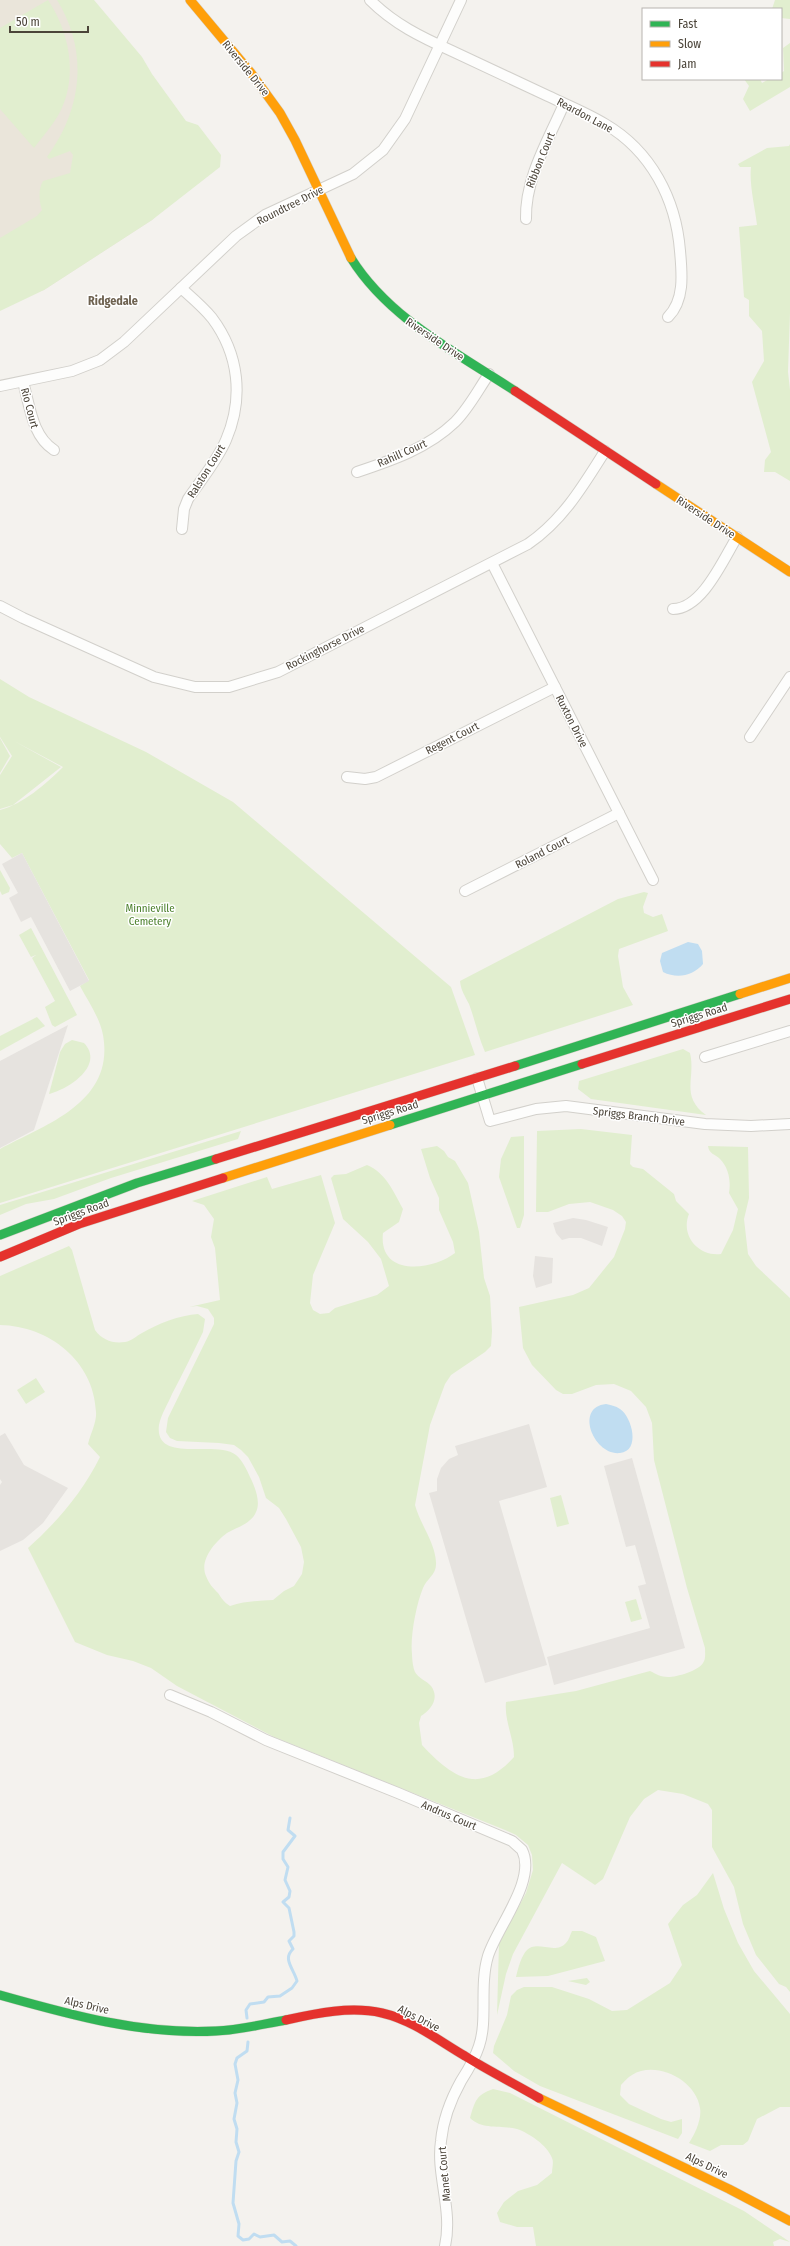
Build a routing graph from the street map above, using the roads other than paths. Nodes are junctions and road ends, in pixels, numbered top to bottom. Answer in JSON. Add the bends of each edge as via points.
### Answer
{"nodes":[{"id":1,"x":190,"y":0,"type":"edge"},
{"id":2,"x":370,"y":0,"type":"edge"},
{"id":3,"x":461,"y":0,"type":"edge"},
{"id":4,"x":440,"y":45,"type":"junction"},
{"id":5,"x":564,"y":104,"type":"junction"},
{"id":6,"x":318,"y":190,"type":"junction"},
{"id":7,"x":526,"y":220,"type":"dead end"},
{"id":8,"x":182,"y":288,"type":"junction"},
{"id":9,"x":668,"y":317,"type":"dead end"},
{"id":10,"x":489,"y":374,"type":"junction"},
{"id":11,"x":23,"y":382,"type":"junction"},
{"id":12,"x":0,"y":386,"type":"edge"},
{"id":13,"x":54,"y":450,"type":"dead end"},
{"id":14,"x":605,"y":451,"type":"junction"},
{"id":15,"x":357,"y":472,"type":"dead end"},
{"id":16,"x":182,"y":529,"type":"dead end"},
{"id":17,"x":737,"y":537,"type":"junction"},
{"id":18,"x":492,"y":562,"type":"junction"},
{"id":19,"x":790,"y":572,"type":"edge"},
{"id":20,"x":0,"y":606,"type":"edge"},
{"id":21,"x":673,"y":609,"type":"dead end"},
{"id":22,"x":790,"y":677,"type":"edge"},
{"id":23,"x":555,"y":687,"type":"junction"},
{"id":24,"x":750,"y":737,"type":"dead end"},
{"id":25,"x":347,"y":777,"type":"dead end"},
{"id":26,"x":619,"y":813,"type":"junction"},
{"id":27,"x":653,"y":880,"type":"dead end"},
{"id":28,"x":465,"y":891,"type":"dead end"},
{"id":29,"x":790,"y":978,"type":"edge"},
{"id":30,"x":790,"y":999,"type":"edge"},
{"id":31,"x":790,"y":1031,"type":"edge"},
{"id":32,"x":705,"y":1057,"type":"dead end"},
{"id":33,"x":477,"y":1078,"type":"junction"},
{"id":34,"x":482,"y":1096,"type":"junction"},
{"id":35,"x":790,"y":1124,"type":"edge"},
{"id":36,"x":0,"y":1235,"type":"edge"},
{"id":37,"x":0,"y":1257,"type":"edge"},
{"id":38,"x":170,"y":1695,"type":"dead end"},
{"id":39,"x":0,"y":1995,"type":"edge"},
{"id":40,"x":473,"y":2061,"type":"junction"},
{"id":41,"x":790,"y":2221,"type":"edge"},
{"id":42,"x":445,"y":2246,"type":"edge"}],
"edges":[{"from":1,"to":6,"type":"street","name":"Riverside Drive","via":[[251,73],[280,113]]},
{"from":2,"to":4,"type":"street","name":"Reardon Lane","via":[[395,22]]},
{"from":3,"to":4,"type":"street","name":"Roundtree Drive"},
{"from":4,"to":5,"type":"street","name":"Reardon Lane"},
{"from":4,"to":6,"type":"street","name":"Roundtree Drive","via":[[405,119],[383,150],[362,168]]},
{"from":5,"to":7,"type":"street","name":"Ribbon Court","via":[[531,178]]},
{"from":5,"to":9,"type":"street","name":"Reardon Lane","via":[[622,135],[648,161],[669,198],[679,235],[681,283],[678,303]]},
{"from":6,"to":8,"type":"street","name":"Roundtree Drive","via":[[256,221],[236,236]]},
{"from":6,"to":10,"type":"street","name":"Riverside Drive","via":[[349,256],[375,292],[404,318]]},
{"from":8,"to":11,"type":"street","name":"Roundtree Drive","via":[[124,342],[100,360],[72,371]]},
{"from":8,"to":16,"type":"street","name":"Ralston Court","via":[[220,330],[232,357],[237,380],[236,407],[232,424],[219,453],[188,499]]},
{"from":10,"to":14,"type":"street","name":"Riverside Drive"},
{"from":10,"to":15,"type":"street","name":"Rahill Court","via":[[462,414],[434,439],[412,451]]},
{"from":11,"to":12,"type":"street","name":"Roundtree Drive"},
{"from":11,"to":13,"type":"street","name":"Rio Court","via":[[38,434],[43,442]]},
{"from":14,"to":17,"type":"street","name":"Riverside Drive"},
{"from":14,"to":18,"type":"street","name":"Rockinghorse Drive","via":[[570,506],[552,525],[528,544]]},
{"from":17,"to":19,"type":"street","name":"Riverside Drive"},
{"from":17,"to":21,"type":"street","via":[[699,598],[685,608]]},
{"from":18,"to":20,"type":"street","name":"Rockinghorse Drive","via":[[278,672],[229,687],[194,687],[154,677]]},
{"from":18,"to":23,"type":"street","name":"Ruxton Drive"},
{"from":22,"to":24,"type":"street"},
{"from":23,"to":25,"type":"street","name":"Regent Court","via":[[376,777]]},
{"from":23,"to":26,"type":"street","name":"Ruxton Drive"},
{"from":26,"to":27,"type":"street","name":"Ruxton Drive"},
{"from":26,"to":28,"type":"street","name":"Roland Court"},
{"from":29,"to":33,"type":"street","name":"Spriggs Road"},
{"from":30,"to":34,"type":"street","name":"Spriggs Road"},
{"from":31,"to":32,"type":"street"},
{"from":33,"to":34,"type":"street"},
{"from":33,"to":36,"type":"street","name":"Spriggs Road","via":[[137,1183]]},
{"from":34,"to":35,"type":"street","name":"Spriggs Branch Drive","via":[[490,1122],[536,1109],[566,1106],[705,1124]]},
{"from":34,"to":37,"type":"street","name":"Spriggs Road","via":[[79,1224]]},
{"from":38,"to":40,"type":"street","name":"Andrus Court","via":[[266,1740],[398,1793],[519,1846],[525,1858],[524,1876],[518,1895],[495,1938],[488,1958],[482,1990],[481,2038]]},
{"from":39,"to":40,"type":"street","name":"Alps Drive","via":[[119,2025],[188,2032],[245,2028],[331,2012],[382,2014],[411,2024]]},
{"from":40,"to":41,"type":"street","name":"Alps Drive","via":[[596,2126],[699,2174]]},
{"from":40,"to":42,"type":"street","name":"Manet Court","via":[[452,2099],[440,2142],[448,2222]]}]}
